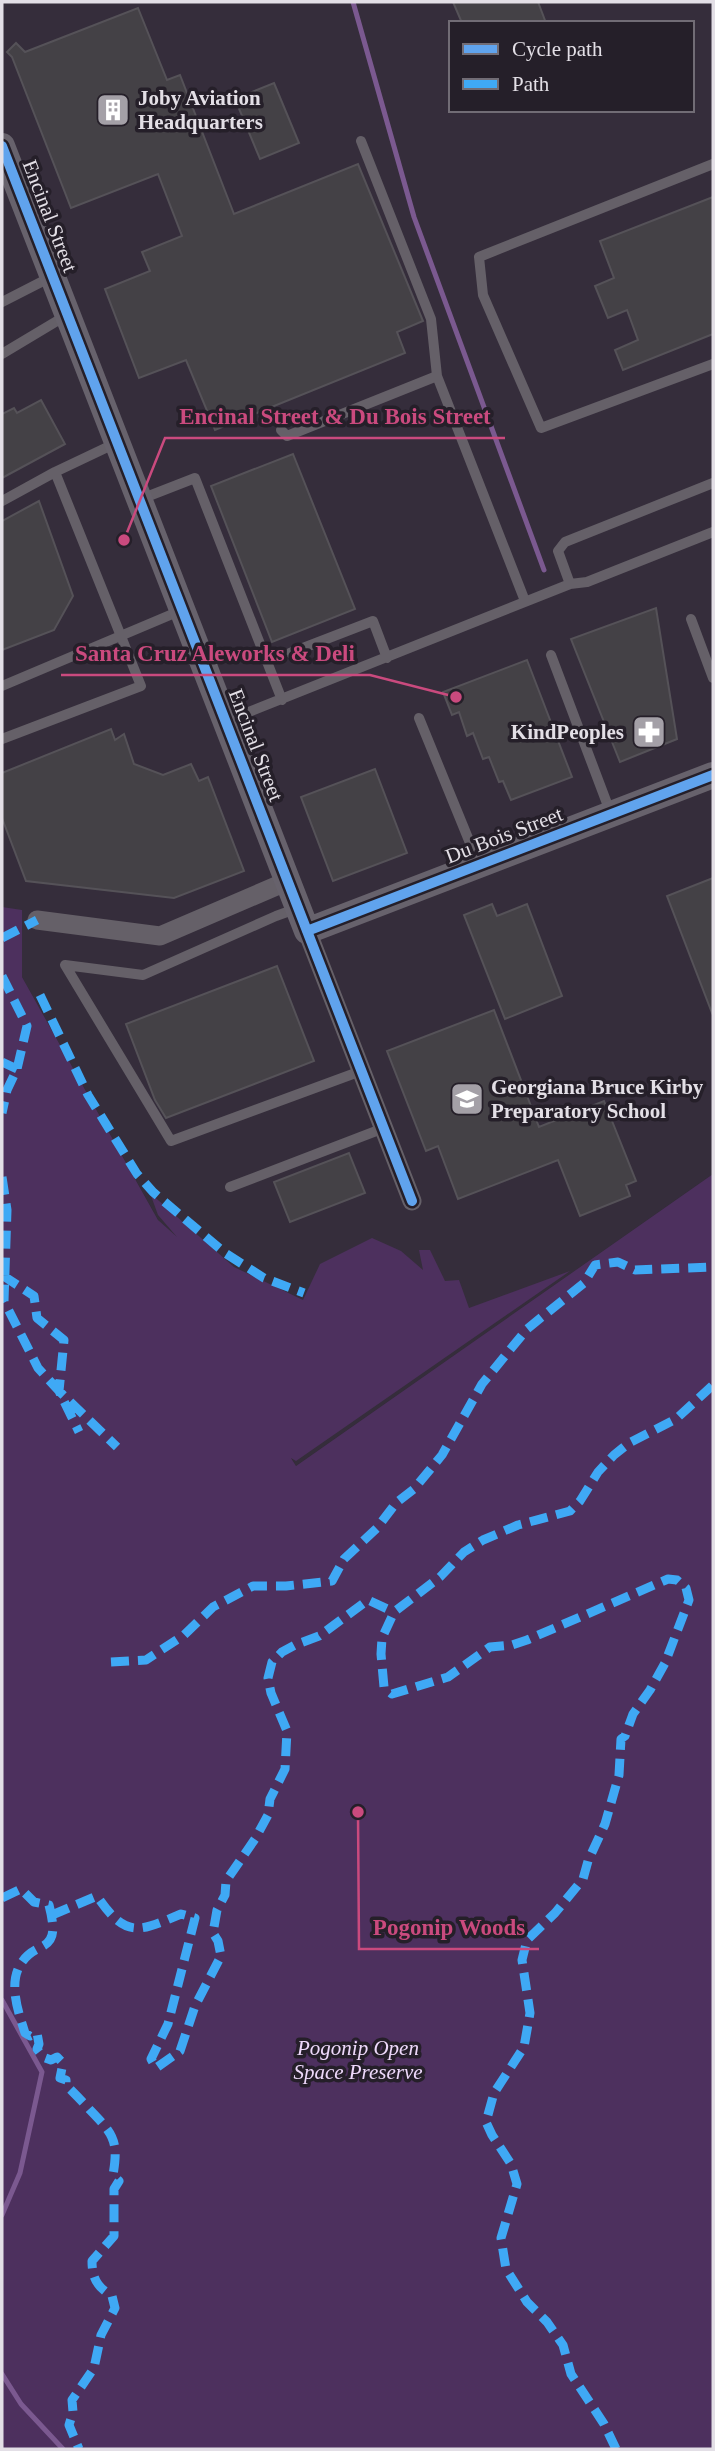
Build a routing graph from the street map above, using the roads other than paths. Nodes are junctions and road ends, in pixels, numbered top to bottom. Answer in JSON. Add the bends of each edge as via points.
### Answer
{"nodes":[{"id":1,"x":360,"y":141,"type":"dead end"},
{"id":2,"x":2,"y":146,"type":"edge"},
{"id":3,"x":713,"y":164,"type":"edge"},
{"id":4,"x":52,"y":276,"type":"junction"},
{"id":5,"x":2,"y":302,"type":"edge"},
{"id":6,"x":68,"y":315,"type":"junction"},
{"id":7,"x":2,"y":354,"type":"edge"},
{"id":8,"x":713,"y":363,"type":"edge"},
{"id":9,"x":437,"y":376,"type":"junction"},
{"id":10,"x":281,"y":430,"type":"dead end"},
{"id":11,"x":117,"y":442,"type":"junction"},
{"id":12,"x":55,"y":472,"type":"junction"},
{"id":13,"x":713,"y":483,"type":"edge"},
{"id":14,"x":139,"y":500,"type":"junction"},
{"id":15,"x":2,"y":501,"type":"edge"},
{"id":16,"x":713,"y":532,"type":"edge"},
{"id":17,"x":570,"y":584,"type":"junction"},
{"id":18,"x":525,"y":601,"type":"junction"},
{"id":19,"x":183,"y":610,"type":"junction"},
{"id":20,"x":691,"y":619,"type":"dead end"},
{"id":21,"x":121,"y":635,"type":"junction"},
{"id":22,"x":290,"y":653,"type":"dead end"},
{"id":23,"x":551,"y":655,"type":"dead end"},
{"id":24,"x":387,"y":659,"type":"junction"},
{"id":25,"x":713,"y":678,"type":"edge"},
{"id":26,"x":2,"y":686,"type":"edge"},
{"id":27,"x":282,"y":700,"type":"junction"},
{"id":28,"x":419,"y":718,"type":"dead end"},
{"id":29,"x":226,"y":722,"type":"junction"},
{"id":30,"x":2,"y":739,"type":"edge"},
{"id":31,"x":713,"y":775,"type":"edge"},
{"id":32,"x":611,"y":815,"type":"junction"},
{"id":33,"x":479,"y":866,"type":"junction"},
{"id":34,"x":288,"y":881,"type":"junction"},
{"id":35,"x":303,"y":919,"type":"junction"},
{"id":36,"x":37,"y":920,"type":"dead end"},
{"id":37,"x":361,"y":1071,"type":"junction"},
{"id":38,"x":384,"y":1128,"type":"junction"},
{"id":39,"x":230,"y":1187,"type":"dead end"},
{"id":40,"x":412,"y":1201,"type":"dead end"}],
"edges":[{"from":1,"to":9,"type":"lane","via":[[431,319]]},
{"from":2,"to":4,"type":"street","name":"Encinal Street"},
{"from":3,"to":8,"type":"lane","via":[[479,257],[484,295],[541,428]]},
{"from":4,"to":5,"type":"lane"},
{"from":4,"to":6,"type":"street","name":"Encinal Street"},
{"from":6,"to":7,"type":"lane"},
{"from":6,"to":11,"type":"street","name":"Encinal Street"},
{"from":9,"to":10,"type":"lane","via":[[287,436]]},
{"from":9,"to":18,"type":"lane"},
{"from":11,"to":12,"type":"lane"},
{"from":11,"to":14,"type":"street","name":"Encinal Street"},
{"from":12,"to":15,"type":"lane"},
{"from":12,"to":21,"type":"lane"},
{"from":13,"to":17,"type":"lane","via":[[565,542],[558,551]]},
{"from":14,"to":19,"type":"street","name":"Encinal Street"},
{"from":14,"to":27,"type":"lane","via":[[195,478]]},
{"from":16,"to":17,"type":"lane","via":[[587,582]]},
{"from":17,"to":18,"type":"lane"},
{"from":18,"to":24,"type":"lane"},
{"from":19,"to":21,"type":"lane"},
{"from":19,"to":29,"type":"street","name":"Encinal Street"},
{"from":20,"to":25,"type":"lane"},
{"from":21,"to":26,"type":"lane"},
{"from":21,"to":30,"type":"lane","via":[[141,686]]},
{"from":22,"to":24,"type":"lane","via":[[373,621]]},
{"from":23,"to":32,"type":"lane"},
{"from":24,"to":27,"type":"lane"},
{"from":27,"to":29,"type":"lane"},
{"from":28,"to":33,"type":"lane"},
{"from":29,"to":34,"type":"street","name":"Encinal Street"},
{"from":31,"to":32,"type":"street","name":"Du Bois Street"},
{"from":32,"to":33,"type":"street","name":"Du Bois Street"},
{"from":33,"to":35,"type":"street","name":"Du Bois Street"},
{"from":34,"to":35,"type":"street","name":"Encinal Street"},
{"from":34,"to":36,"type":"street","via":[[160,936]]},
{"from":35,"to":37,"type":"street","name":"Encinal Street"},
{"from":35,"to":37,"type":"lane","via":[[276,916],[142,975],[65,965],[171,1141]]},
{"from":37,"to":38,"type":"street","name":"Encinal Street"},
{"from":38,"to":39,"type":"lane"},
{"from":38,"to":40,"type":"street","name":"Encinal Street"}]}
